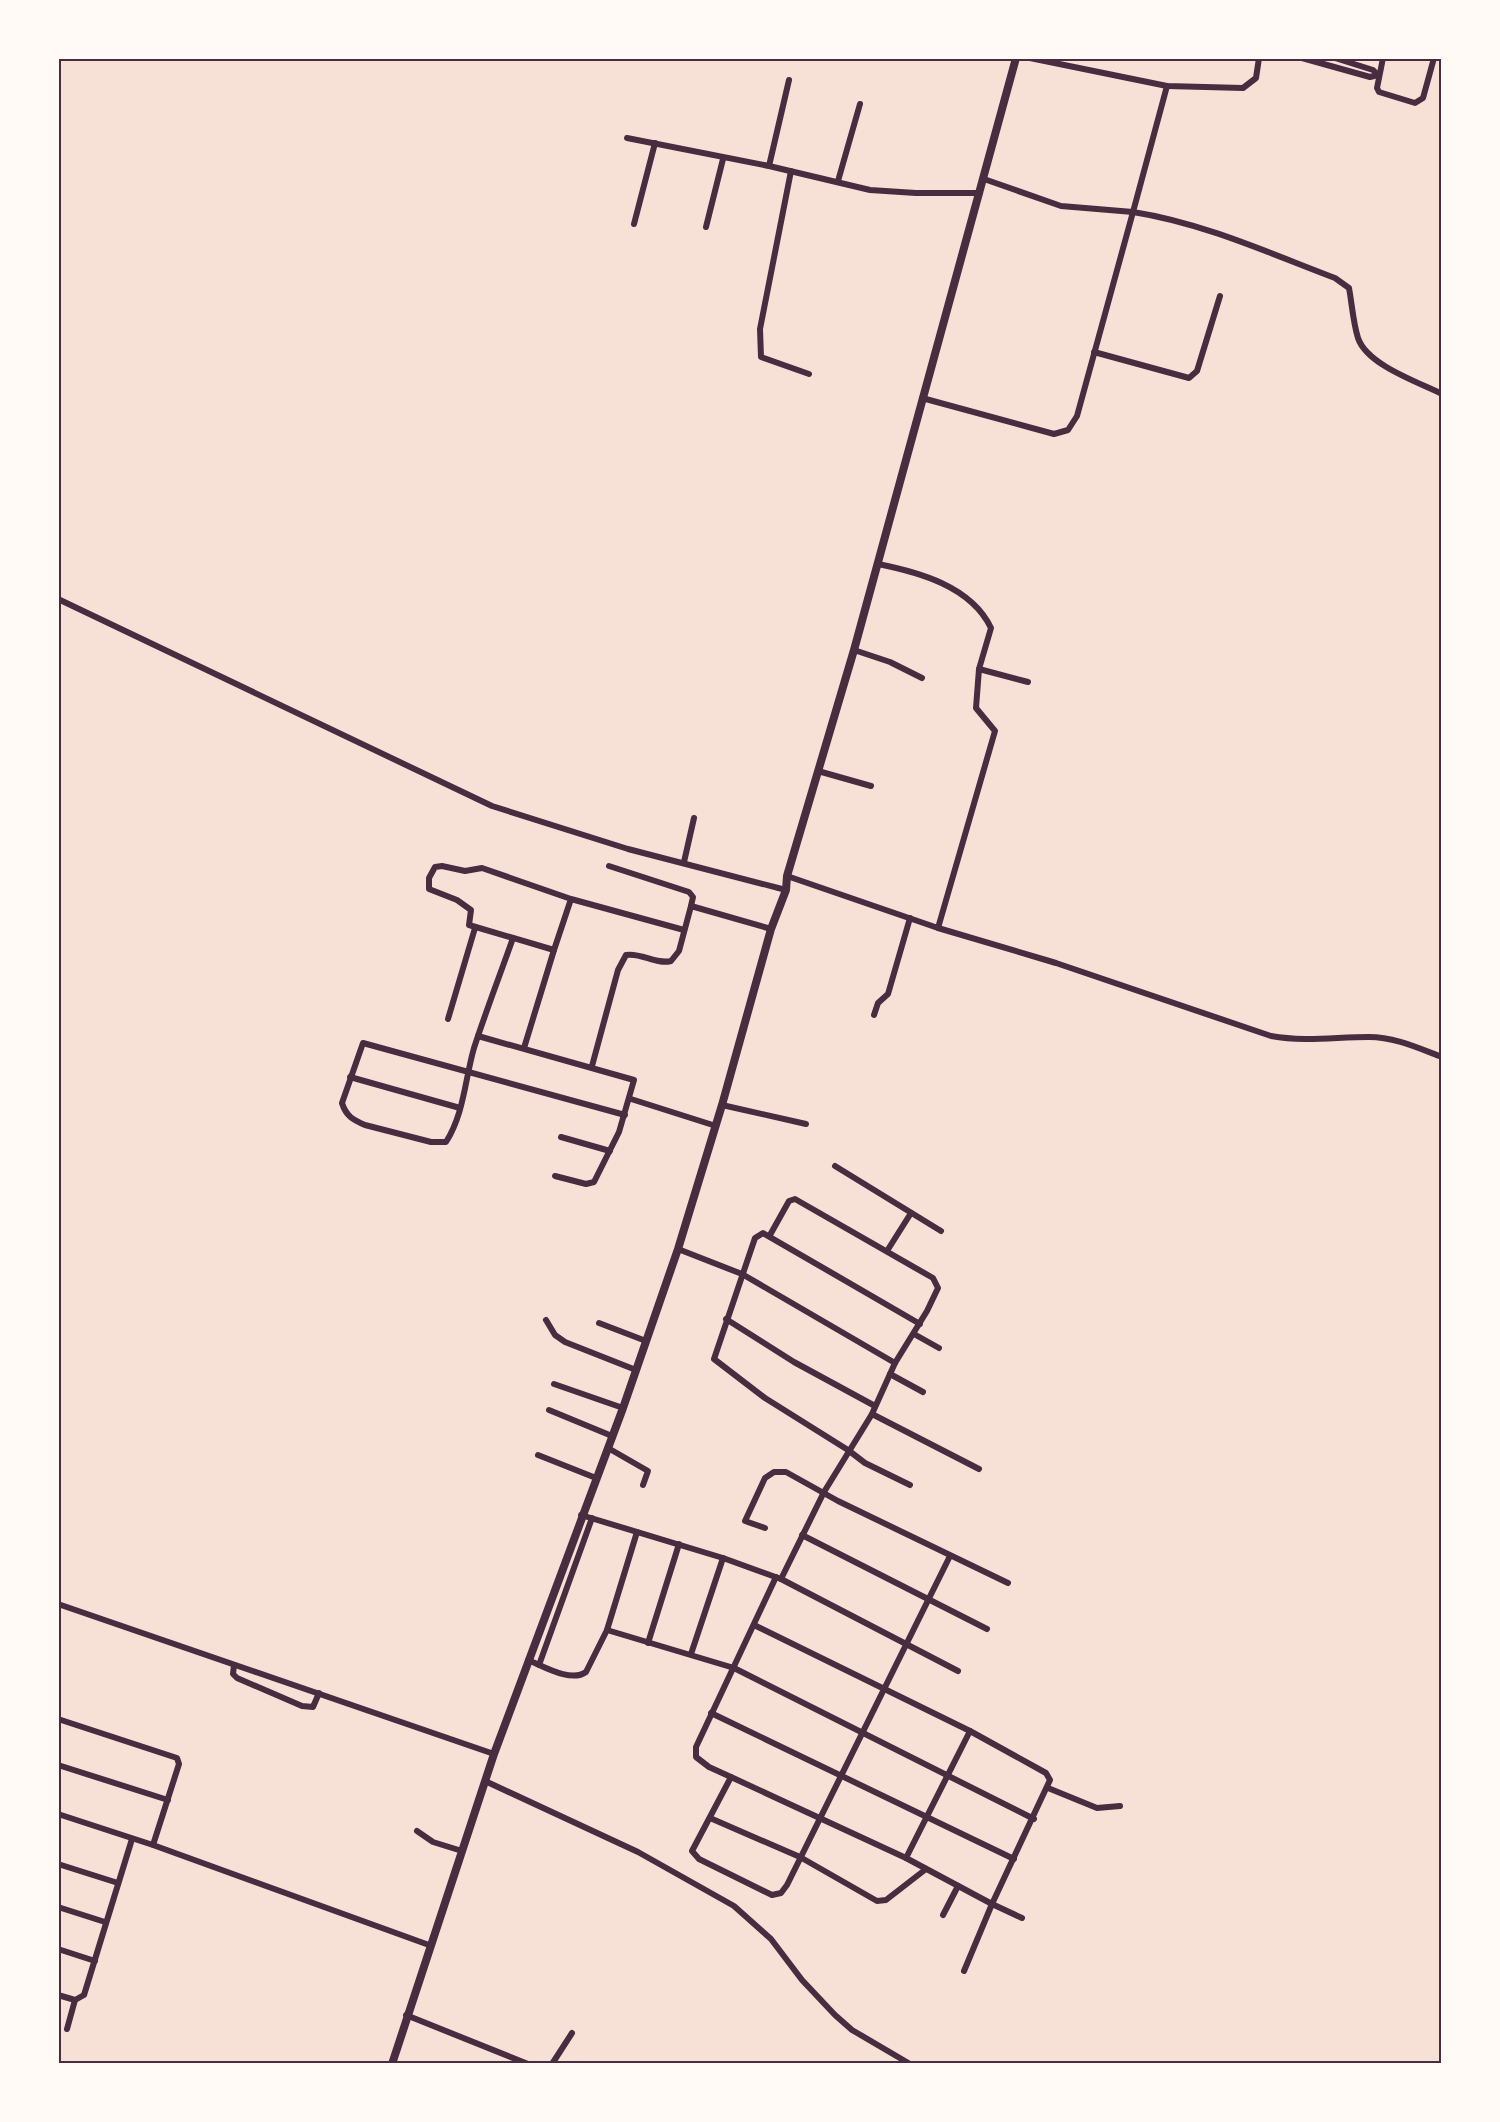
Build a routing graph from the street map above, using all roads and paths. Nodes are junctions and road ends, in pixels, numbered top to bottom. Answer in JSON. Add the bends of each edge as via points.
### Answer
{"nodes":[{"id":1,"x":1016,"y":58,"type":"edge"},
{"id":2,"x":1030,"y":58,"type":"edge"},
{"id":3,"x":1259,"y":58,"type":"edge"},
{"id":4,"x":1302,"y":58,"type":"edge"},
{"id":5,"x":1335,"y":58,"type":"edge"},
{"id":6,"x":1383,"y":58,"type":"edge"},
{"id":7,"x":1434,"y":58,"type":"edge"},
{"id":8,"x":1378,"y":75,"type":"junction"},
{"id":9,"x":789,"y":80,"type":"dead end"},
{"id":10,"x":1167,"y":86,"type":"junction"},
{"id":11,"x":860,"y":104,"type":"dead end"},
{"id":12,"x":627,"y":138,"type":"dead end"},
{"id":13,"x":655,"y":143,"type":"junction"},
{"id":14,"x":723,"y":159,"type":"junction"},
{"id":15,"x":769,"y":166,"type":"junction"},
{"id":16,"x":791,"y":171,"type":"junction"},
{"id":17,"x":984,"y":179,"type":"junction"},
{"id":18,"x":838,"y":182,"type":"junction"},
{"id":19,"x":980,"y":193,"type":"junction"},
{"id":20,"x":1133,"y":212,"type":"junction"},
{"id":21,"x":634,"y":224,"type":"dead end"},
{"id":22,"x":706,"y":227,"type":"dead end"},
{"id":23,"x":1220,"y":296,"type":"dead end"},
{"id":24,"x":1094,"y":352,"type":"junction"},
{"id":25,"x":809,"y":374,"type":"dead end"},
{"id":26,"x":1442,"y":393,"type":"edge"},
{"id":27,"x":922,"y":398,"type":"junction"},
{"id":28,"x":878,"y":564,"type":"junction"},
{"id":29,"x":58,"y":599,"type":"edge"},
{"id":30,"x":854,"y":650,"type":"junction"},
{"id":31,"x":979,"y":669,"type":"junction"},
{"id":32,"x":922,"y":678,"type":"dead end"},
{"id":33,"x":1028,"y":682,"type":"dead end"},
{"id":34,"x":818,"y":771,"type":"junction"},
{"id":35,"x":871,"y":786,"type":"dead end"},
{"id":36,"x":694,"y":818,"type":"dead end"},
{"id":37,"x":684,"y":862,"type":"junction"},
{"id":38,"x":609,"y":866,"type":"dead end"},
{"id":39,"x":787,"y":876,"type":"junction"},
{"id":40,"x":786,"y":890,"type":"junction"},
{"id":41,"x":571,"y":899,"type":"junction"},
{"id":42,"x":691,"y":906,"type":"junction"},
{"id":43,"x":910,"y":918,"type":"junction"},
{"id":44,"x":475,"y":928,"type":"junction"},
{"id":45,"x":771,"y":928,"type":"junction"},
{"id":46,"x":938,"y":928,"type":"junction"},
{"id":47,"x":684,"y":930,"type":"junction"},
{"id":48,"x":513,"y":938,"type":"junction"},
{"id":49,"x":554,"y":950,"type":"junction"},
{"id":50,"x":874,"y":1015,"type":"dead end"},
{"id":51,"x":448,"y":1019,"type":"dead end"},
{"id":52,"x":478,"y":1036,"type":"junction"},
{"id":53,"x":524,"y":1048,"type":"junction"},
{"id":54,"x":1442,"y":1057,"type":"edge"},
{"id":55,"x":592,"y":1066,"type":"junction"},
{"id":56,"x":468,"y":1074,"type":"junction"},
{"id":57,"x":350,"y":1077,"type":"junction"},
{"id":58,"x":631,"y":1099,"type":"junction"},
{"id":59,"x":722,"y":1105,"type":"junction"},
{"id":60,"x":460,"y":1108,"type":"junction"},
{"id":61,"x":625,"y":1115,"type":"junction"},
{"id":62,"x":806,"y":1124,"type":"dead end"},
{"id":63,"x":716,"y":1125,"type":"junction"},
{"id":64,"x":561,"y":1137,"type":"dead end"},
{"id":65,"x":610,"y":1151,"type":"junction"},
{"id":66,"x":835,"y":1166,"type":"dead end"},
{"id":67,"x":555,"y":1176,"type":"dead end"},
{"id":68,"x":911,"y":1213,"type":"junction"},
{"id":69,"x":941,"y":1231,"type":"dead end"},
{"id":70,"x":770,"y":1235,"type":"junction"},
{"id":71,"x":678,"y":1249,"type":"junction"},
{"id":72,"x":887,"y":1251,"type":"junction"},
{"id":73,"x":742,"y":1274,"type":"junction"},
{"id":74,"x":726,"y":1319,"type":"junction"},
{"id":75,"x":546,"y":1320,"type":"dead end"},
{"id":76,"x":599,"y":1323,"type":"dead end"},
{"id":77,"x":920,"y":1324,"type":"junction"},
{"id":78,"x":914,"y":1334,"type":"junction"},
{"id":79,"x":646,"y":1341,"type":"junction"},
{"id":80,"x":939,"y":1348,"type":"dead end"},
{"id":81,"x":895,"y":1363,"type":"junction"},
{"id":82,"x":636,"y":1370,"type":"junction"},
{"id":83,"x":890,"y":1374,"type":"junction"},
{"id":84,"x":554,"y":1384,"type":"dead end"},
{"id":85,"x":923,"y":1392,"type":"dead end"},
{"id":86,"x":875,"y":1406,"type":"junction"},
{"id":87,"x":623,"y":1408,"type":"junction"},
{"id":88,"x":549,"y":1410,"type":"dead end"},
{"id":89,"x":872,"y":1413,"type":"junction"},
{"id":90,"x":612,"y":1436,"type":"junction"},
{"id":91,"x":608,"y":1448,"type":"junction"},
{"id":92,"x":848,"y":1449,"type":"junction"},
{"id":93,"x":538,"y":1455,"type":"dead end"},
{"id":94,"x":980,"y":1469,"type":"dead end"},
{"id":95,"x":596,"y":1478,"type":"junction"},
{"id":96,"x":643,"y":1485,"type":"dead end"},
{"id":97,"x":910,"y":1485,"type":"dead end"},
{"id":98,"x":824,"y":1492,"type":"junction"},
{"id":99,"x":582,"y":1515,"type":"junction"},
{"id":100,"x":592,"y":1518,"type":"junction"},
{"id":101,"x":765,"y":1528,"type":"dead end"},
{"id":102,"x":637,"y":1532,"type":"junction"},
{"id":103,"x":802,"y":1535,"type":"junction"},
{"id":104,"x":679,"y":1544,"type":"junction"},
{"id":105,"x":950,"y":1556,"type":"junction"},
{"id":106,"x":723,"y":1558,"type":"junction"},
{"id":107,"x":778,"y":1578,"type":"junction"},
{"id":108,"x":1008,"y":1582,"type":"dead end"},
{"id":109,"x":928,"y":1599,"type":"junction"},
{"id":110,"x":58,"y":1604,"type":"edge"},
{"id":111,"x":754,"y":1625,"type":"junction"},
{"id":112,"x":987,"y":1629,"type":"dead end"},
{"id":113,"x":607,"y":1630,"type":"junction"},
{"id":114,"x":648,"y":1643,"type":"junction"},
{"id":115,"x":906,"y":1644,"type":"junction"},
{"id":116,"x":691,"y":1654,"type":"junction"},
{"id":117,"x":528,"y":1660,"type":"junction"},
{"id":118,"x":234,"y":1665,"type":"junction"},
{"id":119,"x":539,"y":1665,"type":"junction"},
{"id":120,"x":734,"y":1668,"type":"junction"},
{"id":121,"x":958,"y":1671,"type":"dead end"},
{"id":122,"x":885,"y":1690,"type":"junction"},
{"id":123,"x":319,"y":1693,"type":"junction"},
{"id":124,"x":711,"y":1713,"type":"junction"},
{"id":125,"x":58,"y":1719,"type":"edge"},
{"id":126,"x":970,"y":1731,"type":"junction"},
{"id":127,"x":862,"y":1732,"type":"junction"},
{"id":128,"x":494,"y":1754,"type":"junction"},
{"id":129,"x":58,"y":1765,"type":"edge"},
{"id":130,"x":841,"y":1776,"type":"junction"},
{"id":131,"x":948,"y":1776,"type":"junction"},
{"id":132,"x":731,"y":1777,"type":"junction"},
{"id":133,"x":485,"y":1781,"type":"junction"},
{"id":134,"x":1048,"y":1788,"type":"junction"},
{"id":135,"x":168,"y":1800,"type":"junction"},
{"id":136,"x":1120,"y":1806,"type":"dead end"},
{"id":137,"x":58,"y":1814,"type":"edge"},
{"id":138,"x":820,"y":1817,"type":"junction"},
{"id":139,"x":927,"y":1817,"type":"junction"},
{"id":140,"x":710,"y":1818,"type":"junction"},
{"id":141,"x":1034,"y":1819,"type":"junction"},
{"id":142,"x":417,"y":1832,"type":"dead end"},
{"id":143,"x":132,"y":1839,"type":"junction"},
{"id":144,"x":153,"y":1845,"type":"junction"},
{"id":145,"x":462,"y":1851,"type":"junction"},
{"id":146,"x":800,"y":1857,"type":"junction"},
{"id":147,"x":906,"y":1858,"type":"junction"},
{"id":148,"x":1014,"y":1859,"type":"junction"},
{"id":149,"x":58,"y":1864,"type":"edge"},
{"id":150,"x":926,"y":1869,"type":"junction"},
{"id":151,"x":118,"y":1883,"type":"junction"},
{"id":152,"x":958,"y":1886,"type":"junction"},
{"id":153,"x":992,"y":1904,"type":"junction"},
{"id":154,"x":58,"y":1907,"type":"edge"},
{"id":155,"x":943,"y":1916,"type":"dead end"},
{"id":156,"x":1022,"y":1918,"type":"dead end"},
{"id":157,"x":105,"y":1922,"type":"junction"},
{"id":158,"x":429,"y":1945,"type":"junction"},
{"id":159,"x":58,"y":1949,"type":"edge"},
{"id":160,"x":96,"y":1961,"type":"junction"},
{"id":161,"x":964,"y":1971,"type":"dead end"},
{"id":162,"x":58,"y":1995,"type":"edge"},
{"id":163,"x":75,"y":2000,"type":"junction"},
{"id":164,"x":406,"y":2015,"type":"junction"},
{"id":165,"x":67,"y":2029,"type":"dead end"},
{"id":166,"x":572,"y":2033,"type":"dead end"},
{"id":167,"x":392,"y":2064,"type":"edge"},
{"id":168,"x":528,"y":2064,"type":"edge"},
{"id":169,"x":552,"y":2064,"type":"edge"},
{"id":170,"x":910,"y":2064,"type":"edge"}],
"edges":[{"from":1,"to":17,"type":"main road"},
{"from":2,"to":10,"type":"street"},
{"from":3,"to":10,"type":"street","via":[[1256,78],[1243,88]]},
{"from":4,"to":8,"type":"street"},
{"from":5,"to":8,"type":"street"},
{"from":6,"to":8,"type":"street"},
{"from":7,"to":8,"type":"street","via":[[1424,96],[1418,103],[1381,94],[1377,88]]},
{"from":9,"to":15,"type":"street"},
{"from":10,"to":20,"type":"street"},
{"from":11,"to":18,"type":"street"},
{"from":12,"to":13,"type":"street"},
{"from":13,"to":14,"type":"street"},
{"from":13,"to":21,"type":"street"},
{"from":14,"to":15,"type":"street"},
{"from":14,"to":22,"type":"street"},
{"from":15,"to":16,"type":"street"},
{"from":16,"to":18,"type":"street"},
{"from":16,"to":25,"type":"street","via":[[758,354]]},
{"from":17,"to":19,"type":"main road"},
{"from":17,"to":20,"type":"street","via":[[1061,206]]},
{"from":18,"to":19,"type":"street","via":[[894,193]]},
{"from":19,"to":27,"type":"main road"},
{"from":20,"to":24,"type":"street"},
{"from":20,"to":26,"type":"street","via":[[1200,228],[1335,278],[1349,288],[1359,340],[1370,356]]},
{"from":23,"to":24,"type":"street","via":[[1197,371],[1189,378]]},
{"from":24,"to":27,"type":"street","via":[[1077,416],[1063,433],[1054,434]]},
{"from":27,"to":28,"type":"main road"},
{"from":28,"to":30,"type":"main road"},
{"from":28,"to":31,"type":"street","via":[[930,577],[978,609],[991,628]]},
{"from":29,"to":37,"type":"street","via":[[492,806],[628,849]]},
{"from":30,"to":32,"type":"street"},
{"from":30,"to":34,"type":"main road"},
{"from":31,"to":33,"type":"street"},
{"from":31,"to":46,"type":"street","via":[[976,708],[995,731]]},
{"from":34,"to":35,"type":"street"},
{"from":34,"to":39,"type":"main road"},
{"from":36,"to":37,"type":"street"},
{"from":37,"to":40,"type":"street"},
{"from":38,"to":42,"type":"street","via":[[689,892],[693,897]]},
{"from":39,"to":40,"type":"main road"},
{"from":39,"to":43,"type":"street"},
{"from":40,"to":45,"type":"main road"},
{"from":41,"to":44,"type":"street","via":[[482,868],[465,872],[435,867],[428,888],[471,910],[468,923]]},
{"from":41,"to":47,"type":"street"},
{"from":41,"to":49,"type":"street"},
{"from":42,"to":45,"type":"street"},
{"from":42,"to":47,"type":"street"},
{"from":43,"to":46,"type":"street"},
{"from":43,"to":50,"type":"street","via":[[888,994],[878,1002]]},
{"from":44,"to":48,"type":"street"},
{"from":44,"to":51,"type":"street"},
{"from":45,"to":59,"type":"main road"},
{"from":46,"to":54,"type":"street","via":[[1056,963],[1271,1036],[1305,1041],[1378,1038]]},
{"from":47,"to":55,"type":"street","via":[[679,951],[671,961],[631,954],[623,957]]},
{"from":48,"to":49,"type":"street"},
{"from":48,"to":52,"type":"street"},
{"from":49,"to":53,"type":"street"},
{"from":52,"to":53,"type":"street"},
{"from":52,"to":56,"type":"street"},
{"from":53,"to":55,"type":"street"},
{"from":55,"to":58,"type":"street","via":[[634,1080]]},
{"from":56,"to":57,"type":"street","via":[[363,1043]]},
{"from":56,"to":60,"type":"street"},
{"from":56,"to":61,"type":"street"},
{"from":57,"to":60,"type":"street"},
{"from":57,"to":60,"type":"street","via":[[342,1103],[348,1116],[365,1125],[441,1144],[450,1136]]},
{"from":58,"to":61,"type":"street"},
{"from":58,"to":63,"type":"street"},
{"from":59,"to":62,"type":"street"},
{"from":59,"to":63,"type":"main road"},
{"from":61,"to":65,"type":"street"},
{"from":63,"to":71,"type":"main road"},
{"from":64,"to":65,"type":"street"},
{"from":65,"to":67,"type":"street","via":[[591,1184]]},
{"from":66,"to":68,"type":"street"},
{"from":68,"to":69,"type":"street"},
{"from":68,"to":72,"type":"street"},
{"from":70,"to":72,"type":"street","via":[[789,1201],[795,1199]]},
{"from":70,"to":73,"type":"street","via":[[759,1234]]},
{"from":70,"to":77,"type":"street"},
{"from":71,"to":73,"type":"street"},
{"from":71,"to":79,"type":"main road"},
{"from":72,"to":77,"type":"street","via":[[937,1284],[935,1297]]},
{"from":73,"to":74,"type":"street"},
{"from":73,"to":81,"type":"street"},
{"from":74,"to":86,"type":"street"},
{"from":74,"to":92,"type":"street","via":[[715,1352],[716,1363]]},
{"from":75,"to":82,"type":"street","via":[[565,1342]]},
{"from":76,"to":79,"type":"street"},
{"from":77,"to":78,"type":"street"},
{"from":78,"to":80,"type":"street"},
{"from":78,"to":81,"type":"street"},
{"from":79,"to":82,"type":"main road"},
{"from":81,"to":83,"type":"street"},
{"from":82,"to":87,"type":"main road"},
{"from":83,"to":85,"type":"street"},
{"from":83,"to":86,"type":"street"},
{"from":84,"to":87,"type":"street"},
{"from":86,"to":89,"type":"street"},
{"from":87,"to":90,"type":"main road"},
{"from":88,"to":90,"type":"street"},
{"from":89,"to":92,"type":"street"},
{"from":89,"to":94,"type":"street"},
{"from":90,"to":91,"type":"main road"},
{"from":91,"to":95,"type":"main road"},
{"from":91,"to":96,"type":"street","via":[[648,1471]]},
{"from":92,"to":97,"type":"street","via":[[865,1463]]},
{"from":92,"to":98,"type":"street"},
{"from":93,"to":95,"type":"street"},
{"from":95,"to":99,"type":"main road"},
{"from":98,"to":101,"type":"street","via":[[786,1472],[769,1475],[745,1521]]},
{"from":98,"to":103,"type":"street"},
{"from":98,"to":105,"type":"street"},
{"from":99,"to":100,"type":"street"},
{"from":99,"to":117,"type":"main road"},
{"from":100,"to":102,"type":"street"},
{"from":100,"to":119,"type":"street"},
{"from":102,"to":104,"type":"street"},
{"from":102,"to":113,"type":"street"},
{"from":103,"to":107,"type":"street"},
{"from":103,"to":109,"type":"street"},
{"from":104,"to":106,"type":"street"},
{"from":104,"to":114,"type":"street"},
{"from":105,"to":108,"type":"street"},
{"from":105,"to":109,"type":"street"},
{"from":106,"to":107,"type":"street"},
{"from":106,"to":116,"type":"street"},
{"from":107,"to":111,"type":"street"},
{"from":107,"to":115,"type":"street"},
{"from":109,"to":112,"type":"street"},
{"from":109,"to":115,"type":"street"},
{"from":110,"to":118,"type":"street"},
{"from":111,"to":120,"type":"street"},
{"from":111,"to":122,"type":"street"},
{"from":113,"to":114,"type":"street"},
{"from":113,"to":119,"type":"street","via":[[582,1675],[571,1676]]},
{"from":114,"to":116,"type":"street"},
{"from":115,"to":121,"type":"street"},
{"from":115,"to":122,"type":"street"},
{"from":116,"to":120,"type":"street"},
{"from":117,"to":119,"type":"street"},
{"from":117,"to":128,"type":"main road"},
{"from":118,"to":123,"type":"street"},
{"from":118,"to":123,"type":"street","via":[[232,1674],[237,1678],[302,1706],[313,1707]]},
{"from":120,"to":124,"type":"street"},
{"from":120,"to":127,"type":"street"},
{"from":122,"to":126,"type":"street"},
{"from":122,"to":127,"type":"street"},
{"from":123,"to":128,"type":"street"},
{"from":124,"to":130,"type":"street"},
{"from":124,"to":132,"type":"street","via":[[696,1747],[696,1757]]},
{"from":125,"to":135,"type":"street","via":[[177,1758],[179,1764]]},
{"from":126,"to":131,"type":"street"},
{"from":126,"to":134,"type":"street","via":[[1046,1773],[1050,1777]]},
{"from":127,"to":130,"type":"street"},
{"from":127,"to":131,"type":"street"},
{"from":128,"to":133,"type":"main road"},
{"from":129,"to":135,"type":"street"},
{"from":130,"to":138,"type":"street"},
{"from":130,"to":139,"type":"street"},
{"from":131,"to":139,"type":"street"},
{"from":131,"to":141,"type":"street"},
{"from":132,"to":138,"type":"street"},
{"from":132,"to":140,"type":"street"},
{"from":133,"to":145,"type":"main road"},
{"from":133,"to":170,"type":"street","via":[[638,1852],[734,1906],[771,1939],[835,2015],[852,2030]]},
{"from":134,"to":136,"type":"street","via":[[1097,1808]]},
{"from":134,"to":141,"type":"street"},
{"from":135,"to":144,"type":"street"},
{"from":137,"to":143,"type":"street"},
{"from":138,"to":146,"type":"street"},
{"from":138,"to":147,"type":"street"},
{"from":139,"to":147,"type":"street"},
{"from":139,"to":148,"type":"street"},
{"from":140,"to":146,"type":"street"},
{"from":140,"to":146,"type":"street","via":[[692,1847],[693,1856],[764,1892],[781,1893]]},
{"from":141,"to":148,"type":"street"},
{"from":142,"to":145,"type":"street"},
{"from":143,"to":144,"type":"street"},
{"from":143,"to":151,"type":"street"},
{"from":144,"to":158,"type":"street"},
{"from":145,"to":158,"type":"main road"},
{"from":146,"to":150,"type":"street","via":[[878,1901],[886,1900]]},
{"from":147,"to":150,"type":"street"},
{"from":148,"to":153,"type":"street"},
{"from":149,"to":151,"type":"street"},
{"from":150,"to":152,"type":"street"},
{"from":151,"to":157,"type":"street"},
{"from":152,"to":153,"type":"street"},
{"from":152,"to":155,"type":"street"},
{"from":153,"to":156,"type":"street"},
{"from":153,"to":161,"type":"street"},
{"from":154,"to":157,"type":"street"},
{"from":157,"to":160,"type":"street"},
{"from":158,"to":164,"type":"main road"},
{"from":159,"to":160,"type":"street"},
{"from":160,"to":163,"type":"street","via":[[84,1995]]},
{"from":162,"to":163,"type":"street"},
{"from":163,"to":165,"type":"street"},
{"from":164,"to":167,"type":"main road"},
{"from":164,"to":168,"type":"street"},
{"from":166,"to":169,"type":"street"}]}
